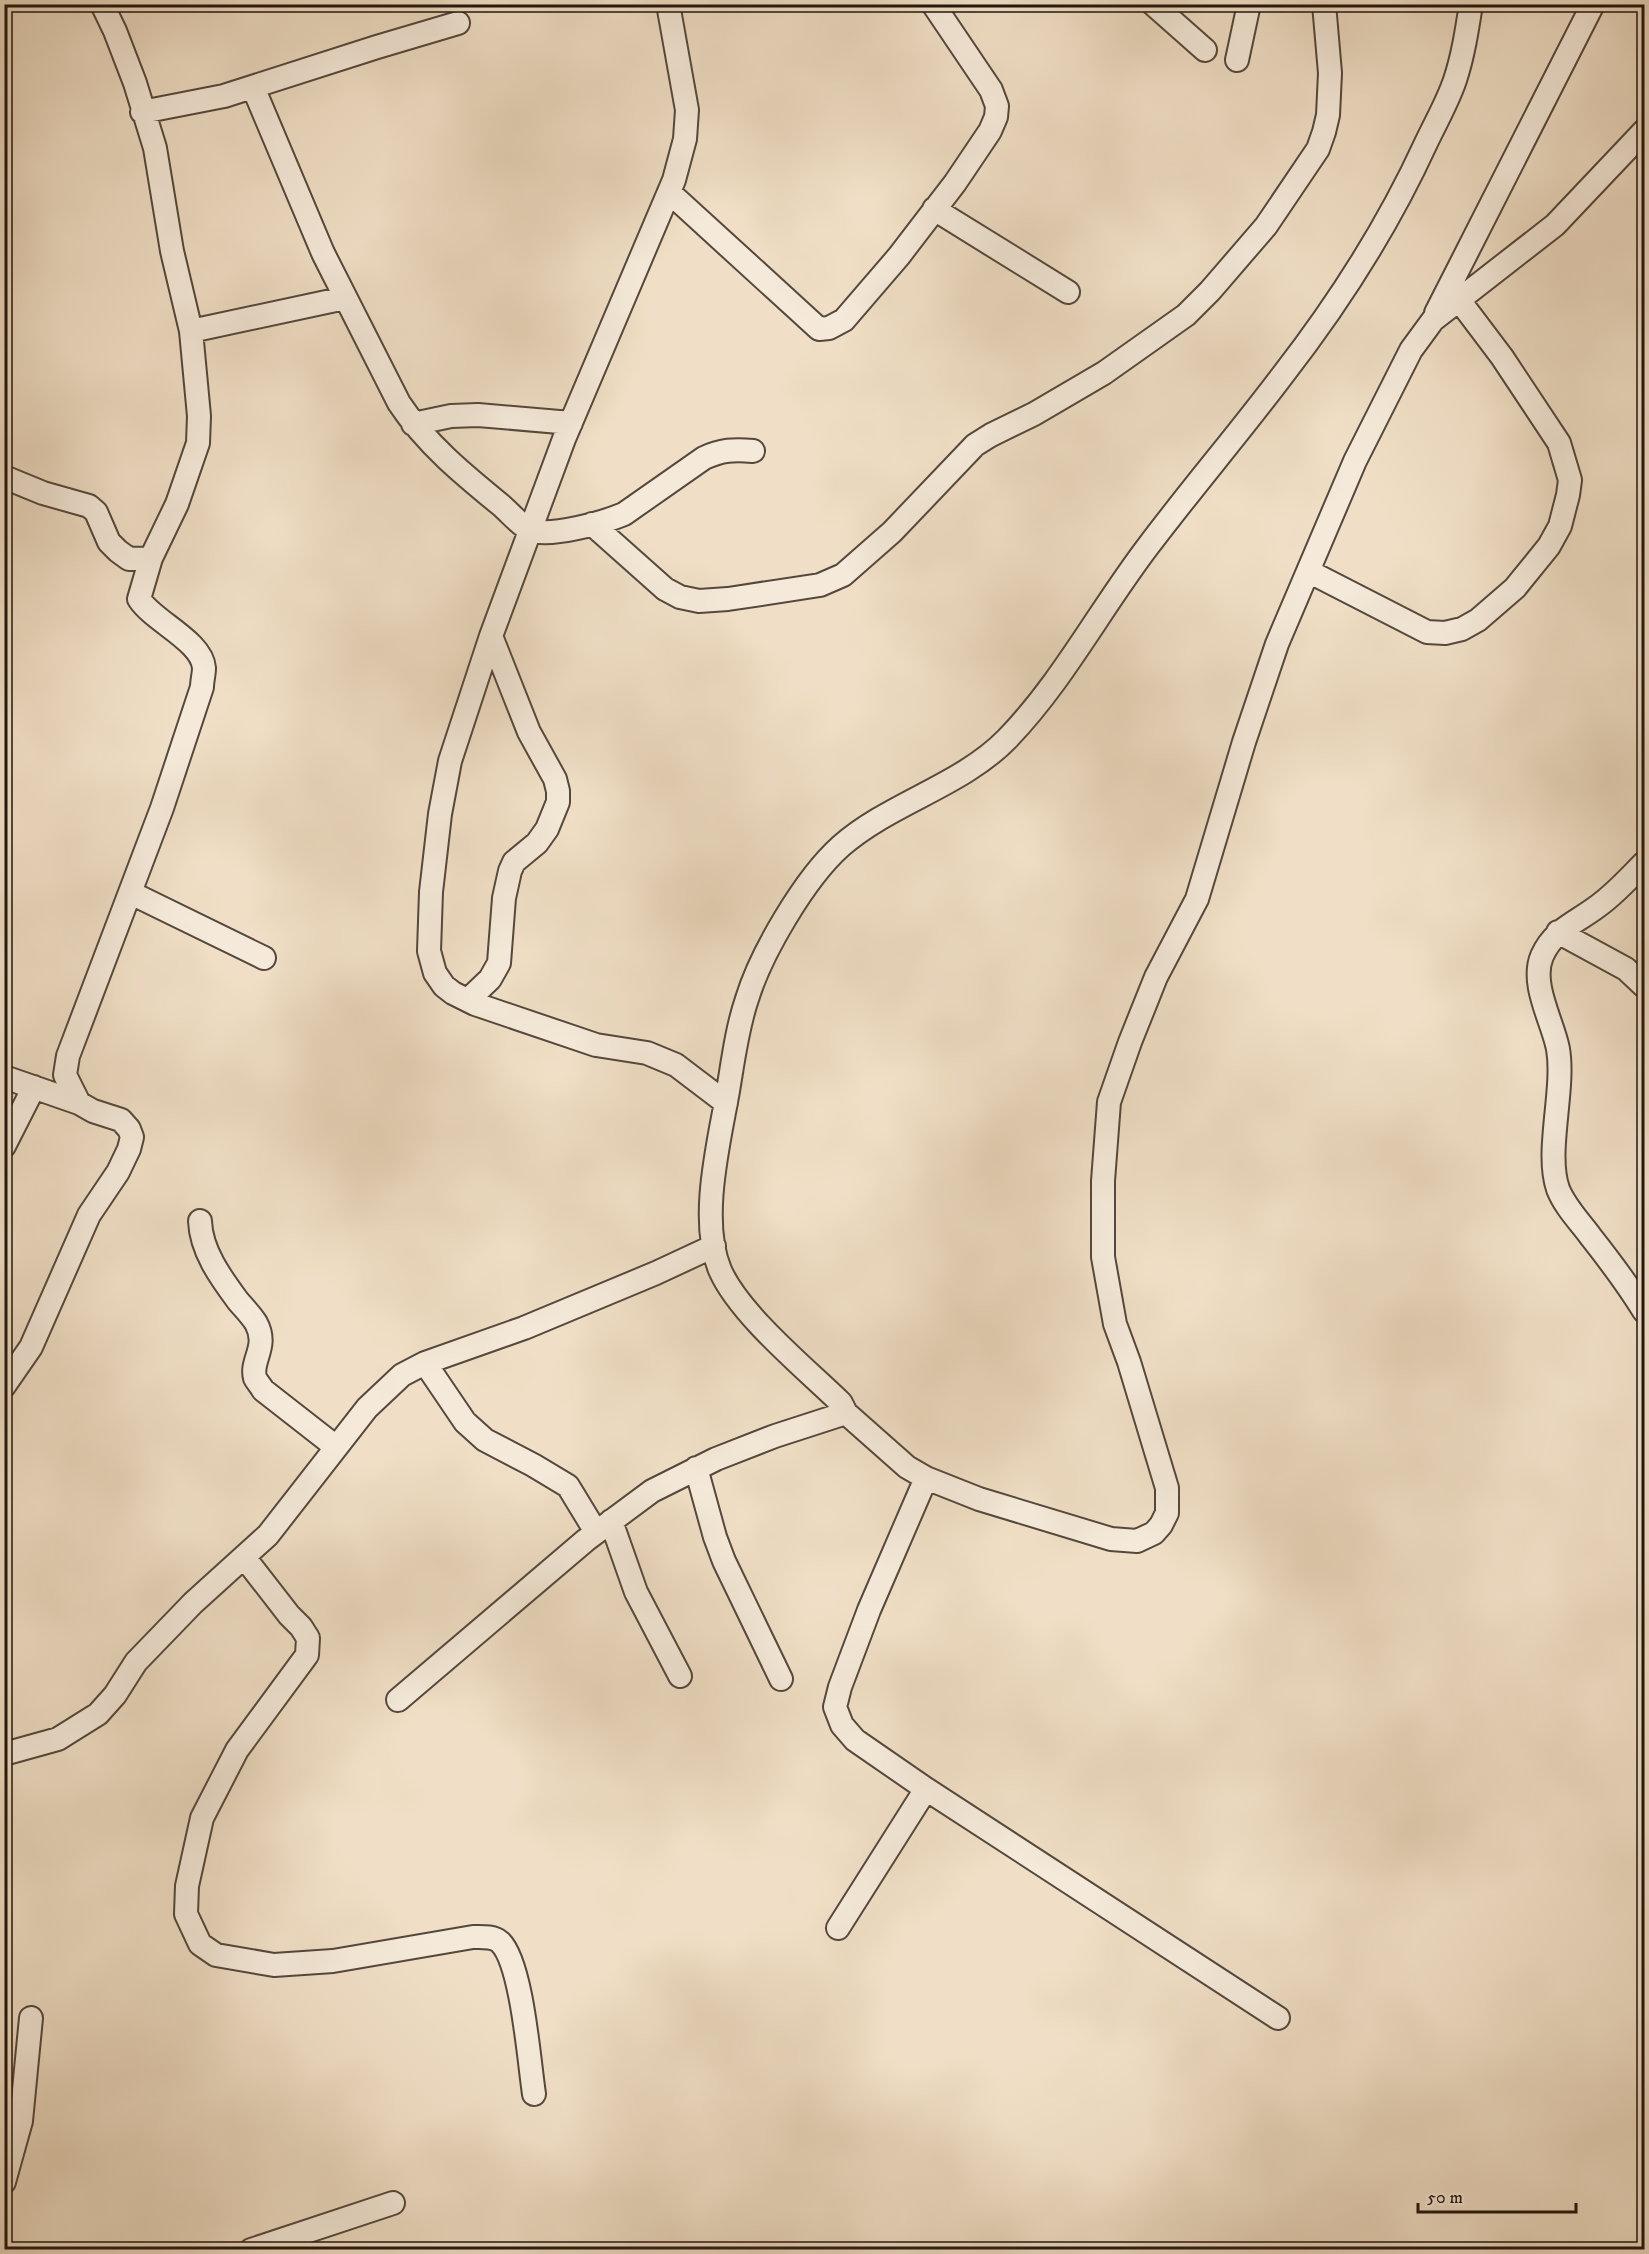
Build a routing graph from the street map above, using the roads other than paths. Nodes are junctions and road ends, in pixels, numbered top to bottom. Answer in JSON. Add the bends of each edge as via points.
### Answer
{"nodes":[{"id":1,"x":102,"y":4,"type":"edge"},
{"id":2,"x":668,"y":4,"type":"edge"},
{"id":3,"x":933,"y":4,"type":"edge"},
{"id":4,"x":1153,"y":4,"type":"edge"},
{"id":5,"x":1249,"y":4,"type":"edge"},
{"id":6,"x":1324,"y":4,"type":"edge"},
{"id":7,"x":1471,"y":4,"type":"edge"},
{"id":8,"x":1593,"y":4,"type":"edge"},
{"id":9,"x":458,"y":23,"type":"dead end"},
{"id":10,"x":1205,"y":50,"type":"dead end"},
{"id":11,"x":1237,"y":60,"type":"dead end"},
{"id":12,"x":253,"y":87,"type":"junction"},
{"id":13,"x":142,"y":112,"type":"junction"},
{"id":14,"x":1644,"y":131,"type":"edge"},
{"id":15,"x":669,"y":192,"type":"junction"},
{"id":16,"x":934,"y":209,"type":"junction"},
{"id":17,"x":1068,"y":292,"type":"dead end"},
{"id":18,"x":345,"y":298,"type":"junction"},
{"id":19,"x":1459,"y":300,"type":"junction"},
{"id":20,"x":1432,"y":320,"type":"junction"},
{"id":21,"x":191,"y":331,"type":"junction"},
{"id":22,"x":571,"y":423,"type":"junction"},
{"id":23,"x":413,"y":424,"type":"junction"},
{"id":24,"x":753,"y":451,"type":"dead end"},
{"id":25,"x":4,"y":477,"type":"edge"},
{"id":26,"x":592,"y":525,"type":"junction"},
{"id":27,"x":531,"y":530,"type":"junction"},
{"id":28,"x":151,"y":558,"type":"junction"},
{"id":29,"x":1308,"y":572,"type":"junction"},
{"id":30,"x":491,"y":636,"type":"junction"},
{"id":31,"x":1644,"y":863,"type":"edge"},
{"id":32,"x":131,"y":893,"type":"junction"},
{"id":33,"x":1558,"y":932,"type":"junction"},
{"id":34,"x":264,"y":958,"type":"dead end"},
{"id":35,"x":1644,"y":986,"type":"edge"},
{"id":36,"x":468,"y":1000,"type":"junction"},
{"id":37,"x":4,"y":1077,"type":"edge"},
{"id":38,"x":34,"y":1087,"type":"junction"},
{"id":39,"x":79,"y":1103,"type":"junction"},
{"id":40,"x":726,"y":1103,"type":"junction"},
{"id":41,"x":4,"y":1146,"type":"edge"},
{"id":42,"x":200,"y":1221,"type":"dead end"},
{"id":43,"x":714,"y":1246,"type":"junction"},
{"id":44,"x":1644,"y":1311,"type":"edge"},
{"id":45,"x":425,"y":1363,"type":"junction"},
{"id":46,"x":4,"y":1386,"type":"edge"},
{"id":47,"x":846,"y":1413,"type":"junction"},
{"id":48,"x":336,"y":1447,"type":"junction"},
{"id":49,"x":696,"y":1468,"type":"junction"},
{"id":50,"x":926,"y":1478,"type":"junction"},
{"id":51,"x":603,"y":1527,"type":"junction"},
{"id":52,"x":244,"y":1557,"type":"junction"},
{"id":53,"x":680,"y":1676,"type":"dead end"},
{"id":54,"x":781,"y":1678,"type":"dead end"},
{"id":55,"x":398,"y":1700,"type":"dead end"},
{"id":56,"x":4,"y":1754,"type":"edge"},
{"id":57,"x":926,"y":1789,"type":"junction"},
{"id":58,"x":838,"y":1928,"type":"dead end"},
{"id":59,"x":31,"y":2018,"type":"dead end"},
{"id":60,"x":1278,"y":2018,"type":"dead end"},
{"id":61,"x":534,"y":2094,"type":"dead end"},
{"id":62,"x":4,"y":2182,"type":"edge"},
{"id":63,"x":393,"y":2204,"type":"dead end"},
{"id":64,"x":251,"y":2250,"type":"edge"}],
"edges":[{"from":1,"to":13,"type":"street","via":[[135,84]]},
{"from":2,"to":15,"type":"street","via":[[687,110],[685,139]]},
{"from":3,"to":16,"type":"street","via":[[979,70],[997,106],[990,131]]},
{"from":4,"to":10,"type":"street"},
{"from":5,"to":11,"type":"street"},
{"from":6,"to":26,"type":"street","via":[[1328,115],[1318,149],[1259,234],[1186,315],[1104,373],[975,445],[892,531],[843,575],[820,585],[699,601],[665,589]]},
{"from":7,"to":40,"type":"street","via":[[1455,80],[1412,173],[1376,238],[1312,336],[1147,548],[1054,684],[987,757],[841,846],[807,883],[762,962],[747,998]]},
{"from":8,"to":20,"type":"street"},
{"from":9,"to":12,"type":"street"},
{"from":12,"to":13,"type":"street"},
{"from":12,"to":18,"type":"street"},
{"from":13,"to":21,"type":"street","via":[[155,148],[172,251]]},
{"from":14,"to":19,"type":"street","via":[[1555,225]]},
{"from":15,"to":16,"type":"street","via":[[819,329],[844,320]]},
{"from":15,"to":22,"type":"street"},
{"from":16,"to":17,"type":"street"},
{"from":18,"to":21,"type":"street"},
{"from":18,"to":23,"type":"street"},
{"from":19,"to":20,"type":"street"},
{"from":19,"to":29,"type":"street","via":[[1559,443],[1570,480],[1560,526],[1549,546],[1515,588],[1478,620],[1445,633],[1427,632]]},
{"from":20,"to":29,"type":"street","via":[[1411,350],[1355,461]]},
{"from":21,"to":28,"type":"street","via":[[198,443],[177,504]]},
{"from":22,"to":23,"type":"street","via":[[478,415]]},
{"from":22,"to":27,"type":"street"},
{"from":23,"to":27,"type":"street","via":[[450,462]]},
{"from":24,"to":26,"type":"street","via":[[718,451],[624,514]]},
{"from":25,"to":28,"type":"street","via":[[89,506],[118,552],[129,559]]},
{"from":26,"to":27,"type":"street"},
{"from":27,"to":30,"type":"street"},
{"from":28,"to":32,"type":"street","via":[[139,599],[148,611],[188,642],[204,666],[202,687]]},
{"from":29,"to":50,"type":"street","via":[[1277,644],[1197,899],[1156,977],[1109,1102],[1103,1257],[1115,1324],[1167,1488],[1167,1513],[1154,1533],[1137,1541],[1111,1539],[979,1499]]},
{"from":30,"to":36,"type":"street","via":[[450,761],[431,892],[429,951],[435,973],[444,986]]},
{"from":30,"to":36,"type":"street","via":[[529,732],[555,779],[558,802],[537,843],[514,862],[504,898],[499,963],[490,979]]},
{"from":31,"to":33,"type":"street","via":[[1599,906]]},
{"from":32,"to":34,"type":"street"},
{"from":32,"to":39,"type":"street","via":[[68,1056],[65,1075]]},
{"from":33,"to":35,"type":"street","via":[[1626,969]]},
{"from":33,"to":44,"type":"street","via":[[1541,957],[1539,973],[1558,1050],[1554,1162],[1557,1188],[1568,1209]]},
{"from":36,"to":40,"type":"street","via":[[596,1045],[647,1053],[676,1065]]},
{"from":37,"to":38,"type":"street"},
{"from":38,"to":39,"type":"street"},
{"from":38,"to":41,"type":"street"},
{"from":39,"to":46,"type":"street","via":[[126,1124],[132,1137],[129,1149],[89,1215],[31,1347]]},
{"from":40,"to":43,"type":"street","via":[[714,1171]]},
{"from":42,"to":48,"type":"street","via":[[206,1250],[256,1323],[261,1347],[254,1369],[263,1390]]},
{"from":43,"to":45,"type":"street","via":[[524,1328]]},
{"from":43,"to":47,"type":"street","via":[[724,1277],[753,1317],[841,1403]]},
{"from":45,"to":48,"type":"street","via":[[385,1389]]},
{"from":45,"to":51,"type":"street","via":[[465,1422],[485,1440],[568,1486]]},
{"from":47,"to":49,"type":"street"},
{"from":47,"to":50,"type":"street","via":[[907,1467]]},
{"from":48,"to":52,"type":"street","via":[[284,1516]]},
{"from":49,"to":51,"type":"street","via":[[652,1491]]},
{"from":49,"to":54,"type":"street","via":[[724,1561]]},
{"from":50,"to":57,"type":"street","via":[[868,1610],[835,1707],[842,1725],[855,1740]]},
{"from":51,"to":53,"type":"street"},
{"from":51,"to":55,"type":"street"},
{"from":52,"to":56,"type":"street","via":[[136,1662],[98,1714],[58,1739]]},
{"from":52,"to":61,"type":"street","via":[[305,1633],[307,1655],[237,1750],[202,1818],[187,1886],[186,1914],[192,1930],[200,1944],[216,1955],[274,1965],[333,1961],[473,1937],[499,1941],[511,1960],[517,1984]]},
{"from":57,"to":58,"type":"street"},
{"from":57,"to":60,"type":"street"},
{"from":59,"to":62,"type":"street","via":[[21,2121]]},
{"from":63,"to":64,"type":"street"}]}
